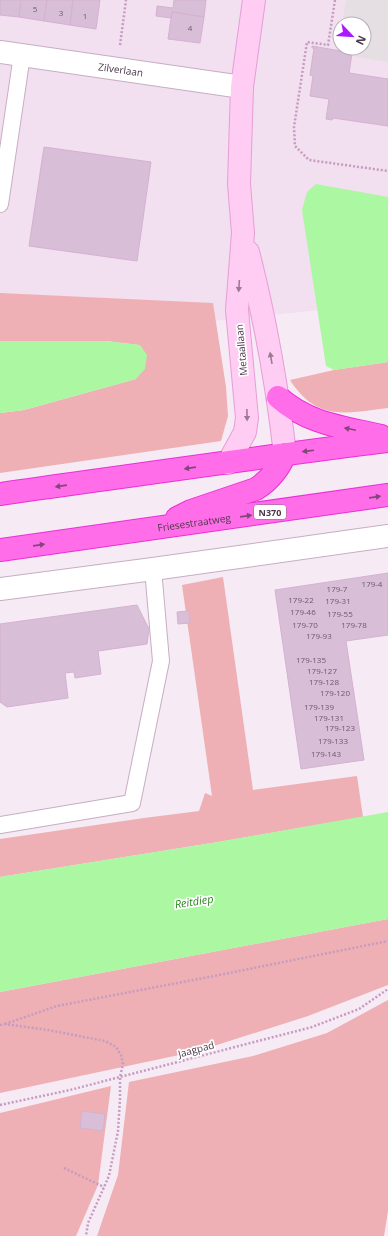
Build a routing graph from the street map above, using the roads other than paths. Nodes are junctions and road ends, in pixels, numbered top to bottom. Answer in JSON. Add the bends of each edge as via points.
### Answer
{"nodes":[{"id":1,"x":254,"y":0,"type":"edge"},
{"id":2,"x":0,"y":52,"type":"edge"},
{"id":3,"x":22,"y":55,"type":"junction"},
{"id":4,"x":242,"y":87,"type":"junction"},
{"id":5,"x":0,"y":204,"type":"edge"},
{"id":6,"x":243,"y":233,"type":"junction"},
{"id":7,"x":278,"y":397,"type":"junction"},
{"id":8,"x":388,"y":437,"type":"edge"},
{"id":9,"x":388,"y":441,"type":"edge"},
{"id":10,"x":286,"y":454,"type":"junction"},
{"id":11,"x":228,"y":463,"type":"junction"},
{"id":12,"x":0,"y":494,"type":"edge"},
{"id":13,"x":388,"y":495,"type":"edge"},
{"id":14,"x":152,"y":529,"type":"junction"},
{"id":15,"x":388,"y":536,"type":"edge"},
{"id":16,"x":0,"y":550,"type":"edge"},
{"id":17,"x":153,"y":569,"type":"junction"},
{"id":18,"x":0,"y":589,"type":"edge"},
{"id":19,"x":0,"y":824,"type":"edge"}],
"edges":[{"from":1,"to":4,"type":"street","name":"Metaallaan"},
{"from":2,"to":3,"type":"street","name":"Zilverlaan"},
{"from":3,"to":4,"type":"street","name":"Zilverlaan"},
{"from":3,"to":5,"type":"lane"},
{"from":4,"to":6,"type":"street","name":"Metaallaan","via":[[239,184]]},
{"from":7,"to":6,"type":"street","name":"Metaallaan","one_way":true,"via":[[264,316]]},
{"from":6,"to":11,"type":"street","name":"Metaallaan","one_way":true,"via":[[237,310],[247,418],[245,432]]},
{"from":8,"to":7,"type":"highway","one_way":true,"via":[[311,419]]},
{"from":7,"to":10,"type":"street","name":"Metaallaan"},
{"from":9,"to":10,"type":"highway","one_way":true},
{"from":10,"to":11,"type":"highway"},
{"from":10,"to":14,"type":"highway","via":[[277,471],[264,484],[191,511]]},
{"from":11,"to":12,"type":"highway","one_way":true},
{"from":14,"to":13,"type":"highway","name":"Friesestraatweg","number":"N370","one_way":true},
{"from":16,"to":14,"type":"highway","name":"Friesestraatweg","number":"N370","one_way":true},
{"from":15,"to":17,"type":"street"},
{"from":17,"to":18,"type":"street"},
{"from":17,"to":19,"type":"lane","via":[[161,661],[132,803]]}]}
